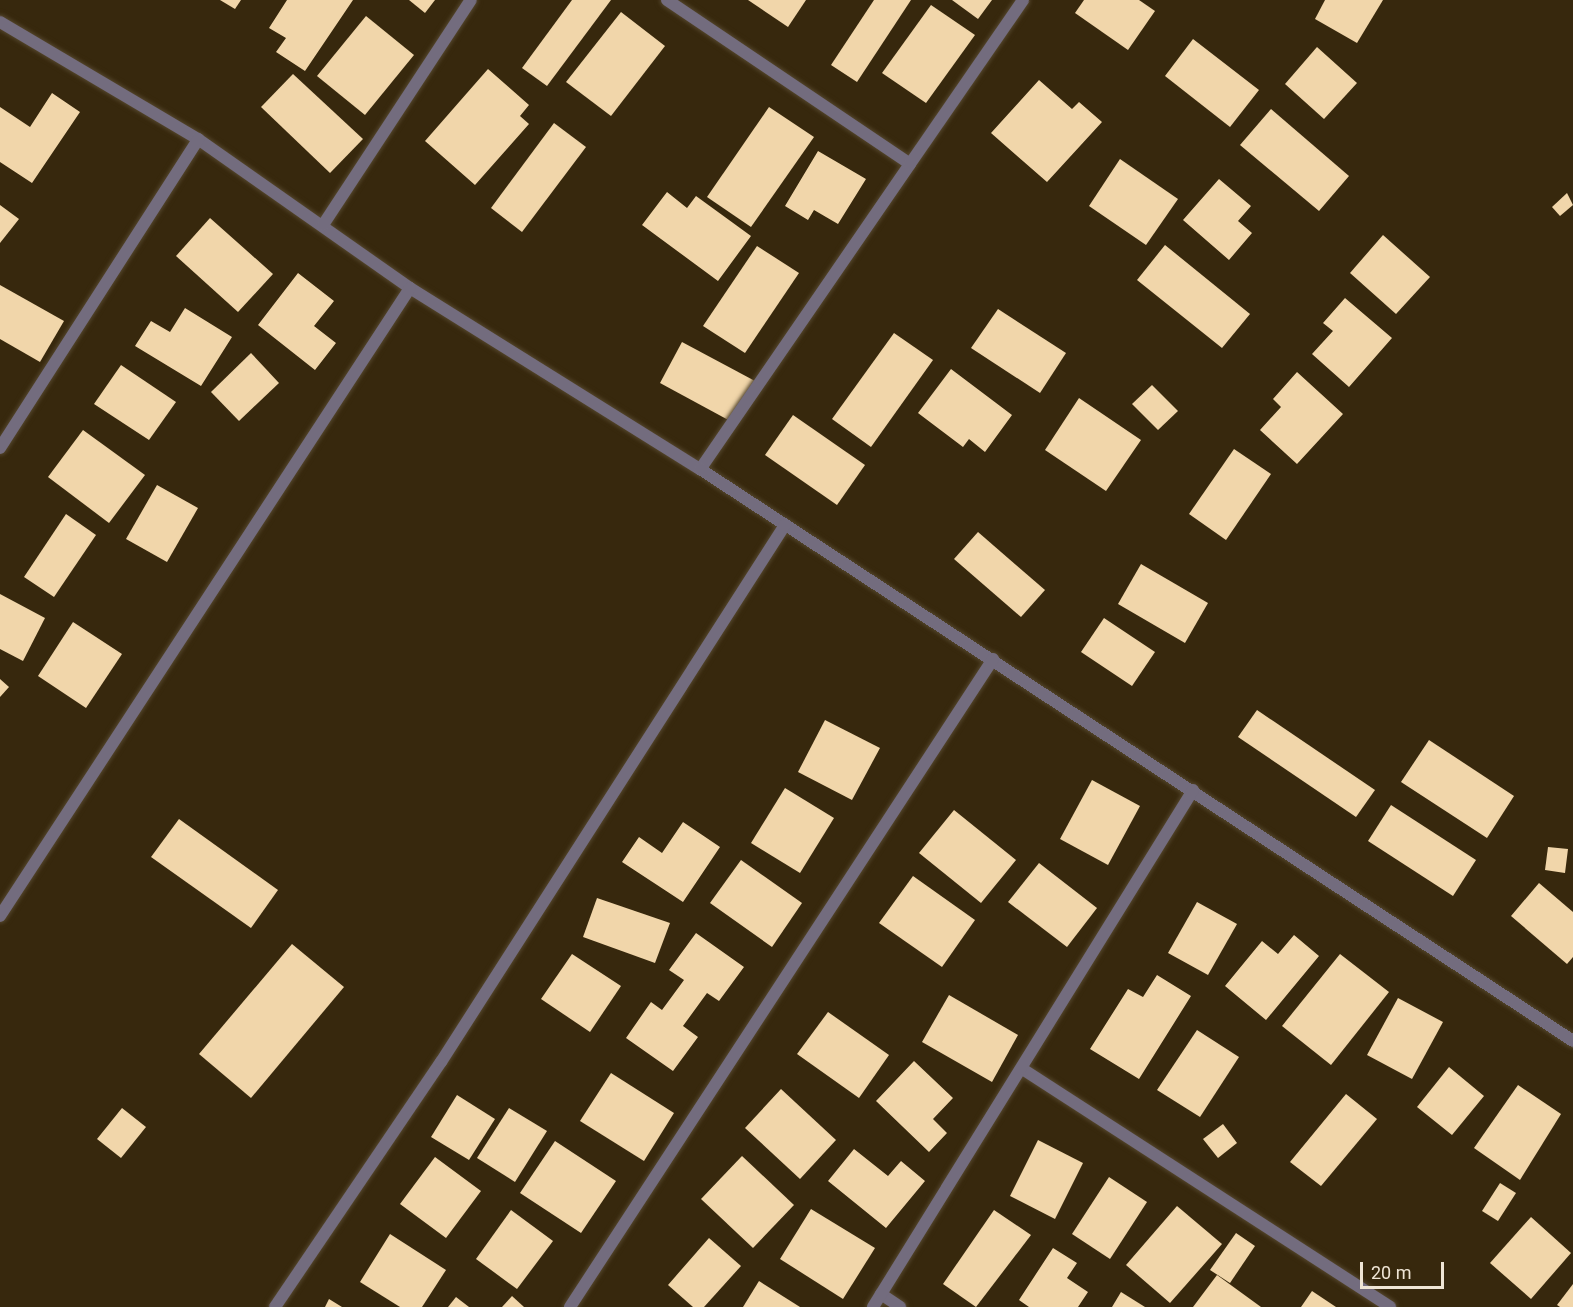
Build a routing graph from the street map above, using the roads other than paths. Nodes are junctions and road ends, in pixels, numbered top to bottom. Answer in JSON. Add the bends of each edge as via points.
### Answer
{"nodes":[{"id":1,"x":471,"y":0,"type":"edge"},
{"id":2,"x":667,"y":0,"type":"edge"},
{"id":3,"x":1023,"y":0,"type":"edge"},
{"id":4,"x":0,"y":22,"type":"edge"},
{"id":5,"x":198,"y":139,"type":"junction"},
{"id":6,"x":910,"y":164,"type":"junction"},
{"id":7,"x":323,"y":225,"type":"junction"},
{"id":8,"x":410,"y":288,"type":"junction"},
{"id":9,"x":0,"y":448,"type":"edge"},
{"id":10,"x":700,"y":469,"type":"junction"},
{"id":11,"x":785,"y":525,"type":"junction"},
{"id":12,"x":993,"y":660,"type":"junction"},
{"id":13,"x":1193,"y":790,"type":"junction"},
{"id":14,"x":0,"y":916,"type":"edge"},
{"id":15,"x":1573,"y":1041,"type":"edge"},
{"id":16,"x":1024,"y":1070,"type":"junction"},
{"id":17,"x":881,"y":1294,"type":"junction"},
{"id":18,"x":275,"y":1307,"type":"edge"},
{"id":19,"x":570,"y":1307,"type":"edge"},
{"id":20,"x":873,"y":1307,"type":"edge"},
{"id":21,"x":900,"y":1307,"type":"edge"},
{"id":22,"x":1390,"y":1307,"type":"edge"}],
"edges":[{"from":1,"to":7,"type":"street"},
{"from":2,"to":6,"type":"street"},
{"from":3,"to":6,"type":"street"},
{"from":4,"to":5,"type":"street"},
{"from":5,"to":7,"type":"street"},
{"from":5,"to":9,"type":"street"},
{"from":6,"to":10,"type":"street"},
{"from":7,"to":8,"type":"street"},
{"from":8,"to":10,"type":"street"},
{"from":8,"to":14,"type":"street"},
{"from":10,"to":11,"type":"street"},
{"from":11,"to":12,"type":"street"},
{"from":11,"to":18,"type":"street","via":[[441,1062]]},
{"from":12,"to":13,"type":"street"},
{"from":12,"to":19,"type":"street"},
{"from":13,"to":15,"type":"street"},
{"from":13,"to":16,"type":"street"},
{"from":16,"to":17,"type":"street"},
{"from":16,"to":22,"type":"street"},
{"from":17,"to":20,"type":"street"},
{"from":17,"to":21,"type":"street"}]}
